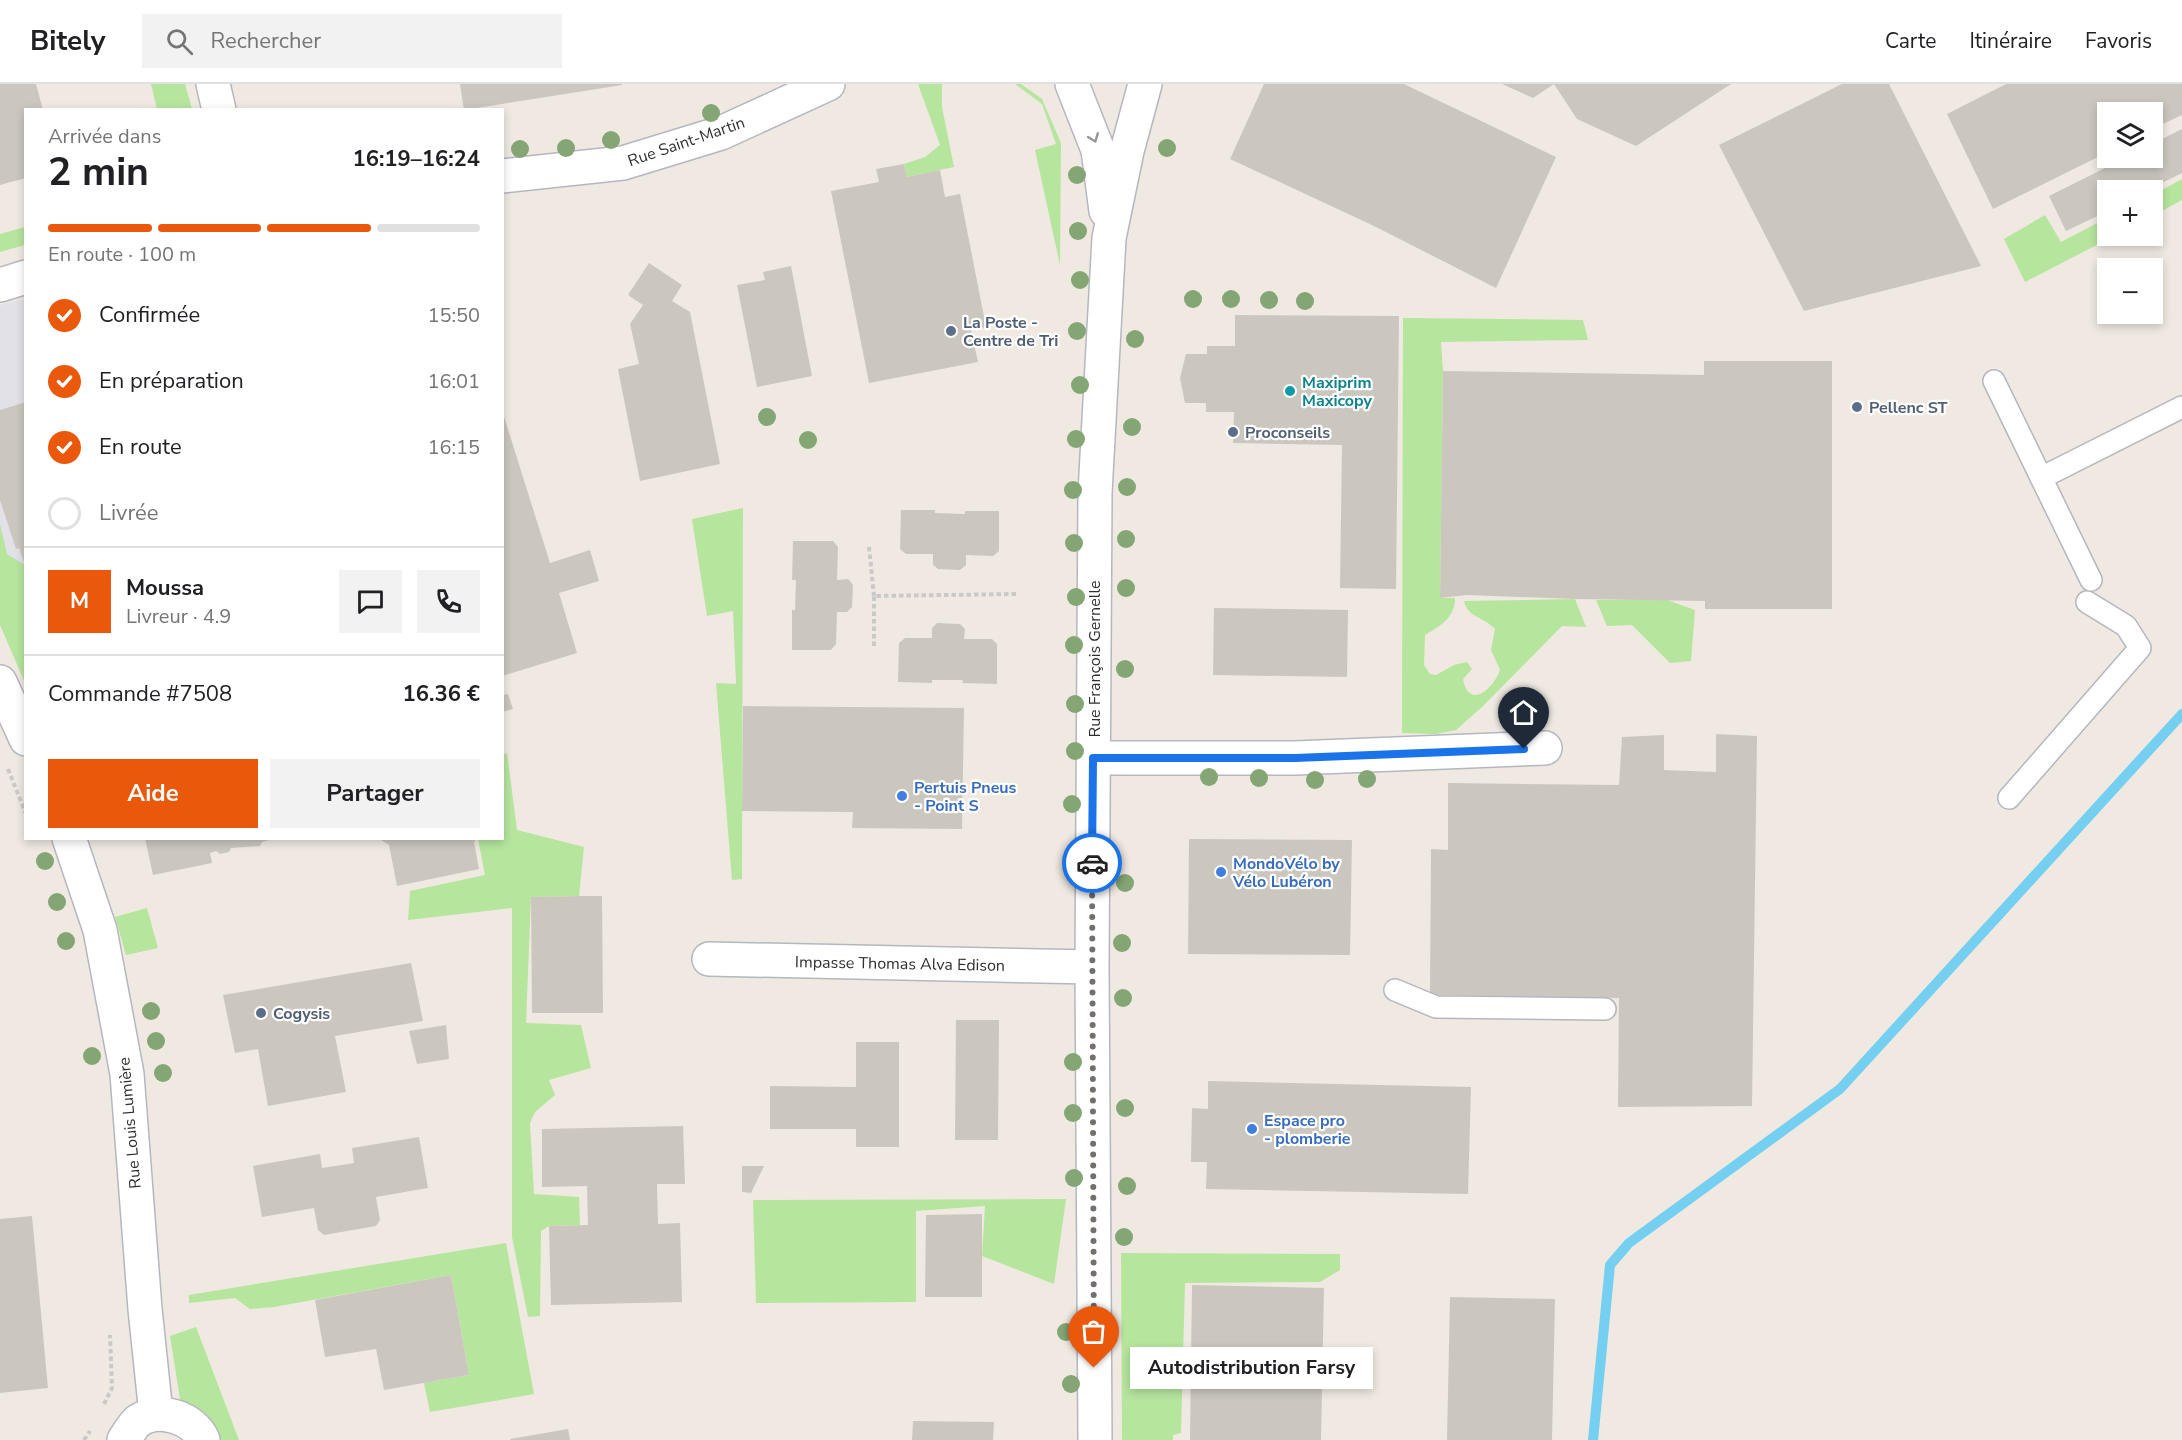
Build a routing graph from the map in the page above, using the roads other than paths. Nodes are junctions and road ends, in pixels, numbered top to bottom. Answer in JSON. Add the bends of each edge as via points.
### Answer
{"nodes":[{"id":1,"x":213,"y":84,"type":"edge"},
{"id":2,"x":828,"y":84,"type":"edge"},
{"id":3,"x":1072,"y":84,"type":"edge"},
{"id":4,"x":1145,"y":84,"type":"edge"},
{"id":5,"x":219,"y":108,"type":"edge"},
{"id":6,"x":504,"y":176,"type":"edge"},
{"id":7,"x":1109,"y":238,"type":"junction"},
{"id":8,"x":24,"y":278,"type":"edge"},
{"id":9,"x":0,"y":285,"type":"edge"},
{"id":10,"x":1994,"y":381,"type":"dead end"},
{"id":11,"x":2182,"y":407,"type":"edge"},
{"id":12,"x":2041,"y":478,"type":"junction"},
{"id":13,"x":2091,"y":580,"type":"dead end"},
{"id":14,"x":2087,"y":602,"type":"dead end"},
{"id":15,"x":0,"y":682,"type":"edge"},
{"id":16,"x":1545,"y":748,"type":"dead end"},
{"id":17,"x":15,"y":750,"type":"edge"},
{"id":18,"x":1093,"y":758,"type":"junction"},
{"id":19,"x":2009,"y":798,"type":"dead end"},
{"id":20,"x":70,"y":840,"type":"edge"},
{"id":21,"x":709,"y":959,"type":"dead end"},
{"id":22,"x":1092,"y":967,"type":"junction"},
{"id":23,"x":1395,"y":990,"type":"dead end"},
{"id":24,"x":1605,"y":1009,"type":"dead end"},
{"id":25,"x":156,"y":1414,"type":"junction"},
{"id":26,"x":124,"y":1440,"type":"edge"},
{"id":27,"x":203,"y":1440,"type":"edge"},
{"id":28,"x":1095,"y":1440,"type":"edge"}],
"edges":[{"from":1,"to":5,"type":"street"},
{"from":2,"to":6,"type":"street","name":"Rue Saint-Martin","via":[[721,133],[623,163]]},
{"from":3,"to":7,"type":"street","one_way":true,"via":[[1098,150]]},
{"from":4,"to":7,"type":"street"},
{"from":7,"to":18,"type":"street","name":"Rue François Gernelle","via":[[1095,493]]},
{"from":8,"to":9,"type":"street"},
{"from":10,"to":12,"type":"lane"},
{"from":11,"to":12,"type":"lane"},
{"from":12,"to":13,"type":"lane"},
{"from":14,"to":19,"type":"lane","via":[[2126,626],[2140,648]]},
{"from":15,"to":17,"type":"street"},
{"from":16,"to":18,"type":"street","via":[[1295,758]]},
{"from":18,"to":22,"type":"street","name":"Rue François Gernelle"},
{"from":20,"to":25,"type":"street","name":"Rue Louis Lumière","via":[[100,930],[127,1074]]},
{"from":21,"to":22,"type":"street","name":"Impasse Thomas Alva Edison"},
{"from":22,"to":28,"type":"street","name":"Rue François Gernelle"},
{"from":23,"to":24,"type":"lane","via":[[1436,1007]]},
{"from":25,"to":26,"type":"street","via":[[137,1421]]},
{"from":25,"to":27,"type":"street","via":[[172,1415],[198,1430]]}]}
